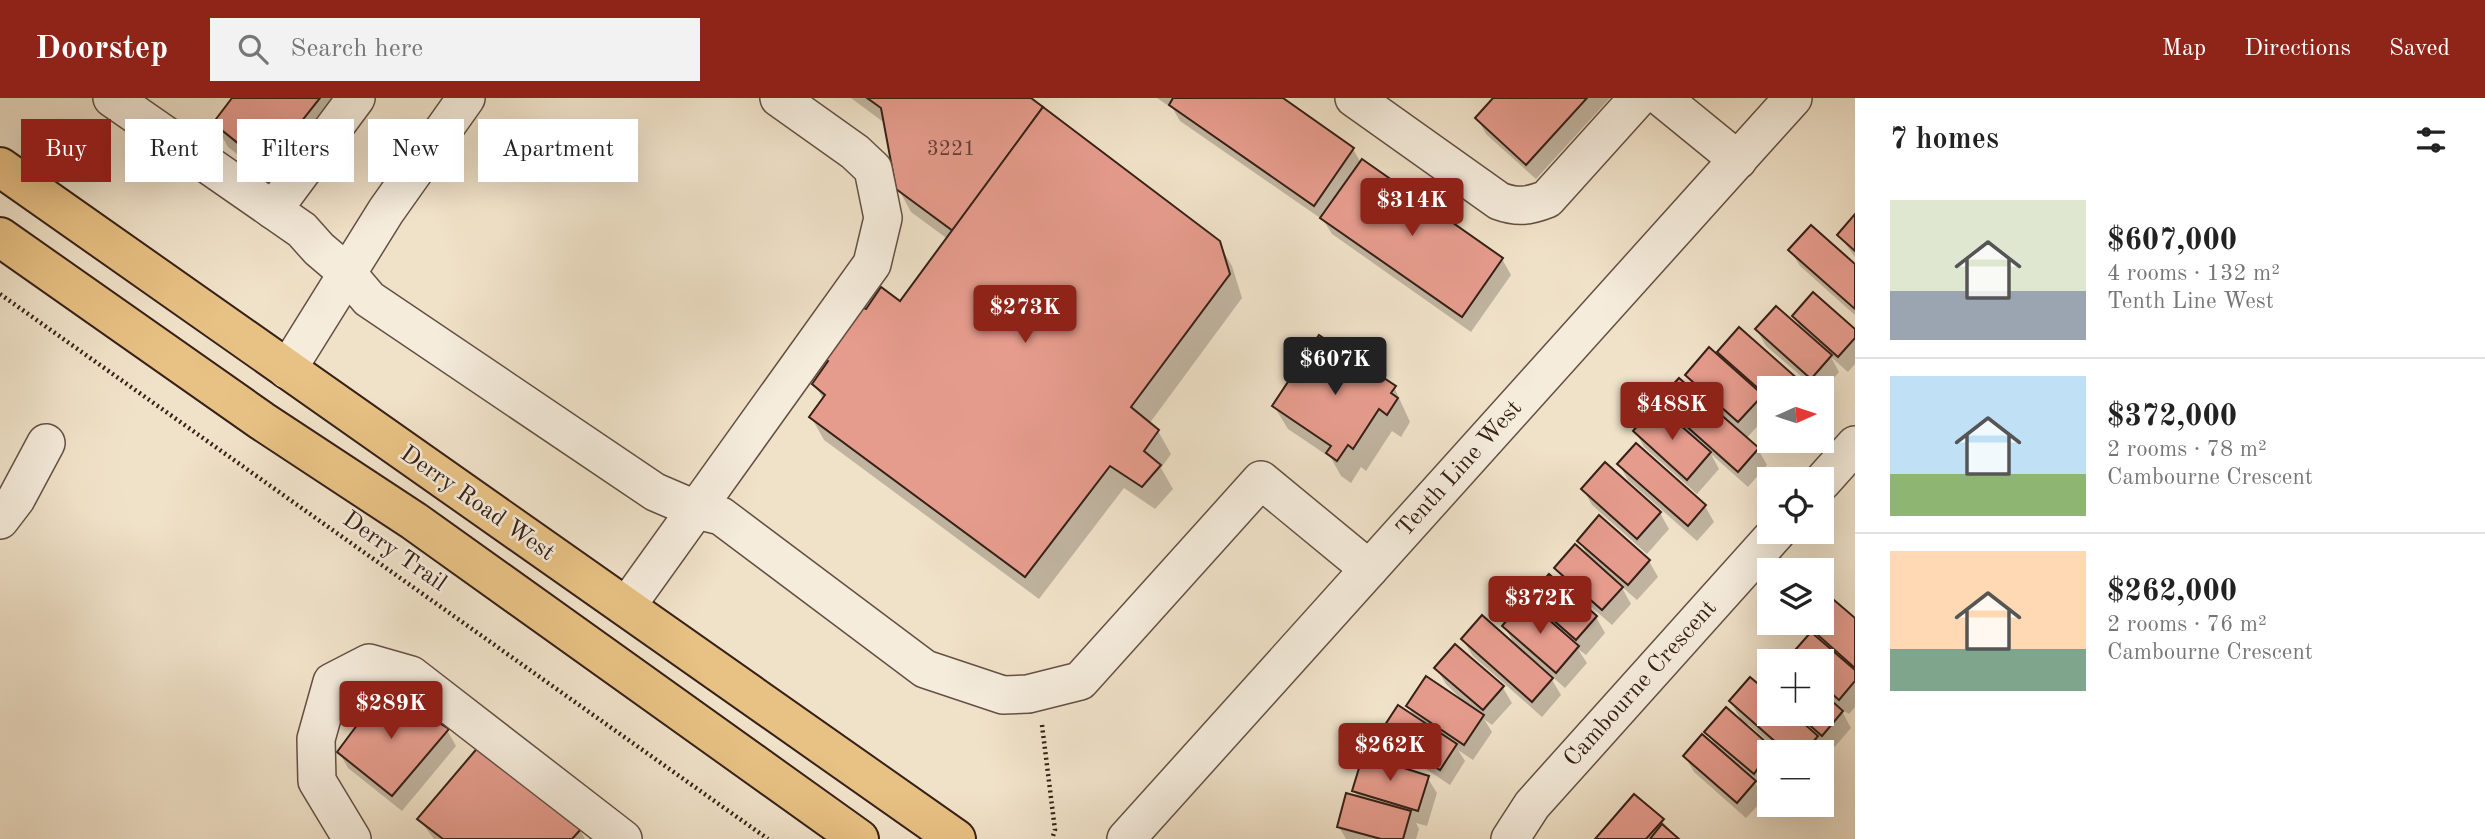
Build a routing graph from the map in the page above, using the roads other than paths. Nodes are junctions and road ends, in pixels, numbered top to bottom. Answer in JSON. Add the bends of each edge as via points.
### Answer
{"nodes":[{"id":1,"x":112,"y":98,"type":"edge"},
{"id":2,"x":356,"y":98,"type":"edge"},
{"id":3,"x":466,"y":98,"type":"edge"},
{"id":4,"x":779,"y":98,"type":"edge"},
{"id":5,"x":1354,"y":98,"type":"edge"},
{"id":6,"x":1638,"y":98,"type":"edge"},
{"id":7,"x":1662,"y":98,"type":"edge"},
{"id":8,"x":1793,"y":98,"type":"edge"},
{"id":9,"x":1738,"y":160,"type":"junction"},
{"id":10,"x":0,"y":167,"type":"edge"},
{"id":11,"x":274,"y":211,"type":"junction"},
{"id":12,"x":0,"y":237,"type":"edge"},
{"id":13,"x":346,"y":272,"type":"junction"},
{"id":14,"x":287,"y":370,"type":"junction"},
{"id":15,"x":46,"y":443,"type":"dead end"},
{"id":16,"x":1855,"y":445,"type":"edge"},
{"id":17,"x":1834,"y":469,"type":"edge"},
{"id":18,"x":697,"y":510,"type":"junction"},
{"id":19,"x":0,"y":520,"type":"edge"},
{"id":20,"x":1766,"y":544,"type":"edge"},
{"id":21,"x":1369,"y":569,"type":"junction"},
{"id":22,"x":626,"y":607,"type":"junction"},
{"id":23,"x":352,"y":839,"type":"edge"},
{"id":24,"x":623,"y":839,"type":"edge"},
{"id":25,"x":859,"y":839,"type":"edge"},
{"id":26,"x":956,"y":839,"type":"edge"},
{"id":27,"x":1126,"y":839,"type":"edge"},
{"id":28,"x":1510,"y":839,"type":"edge"}],
"edges":[{"from":1,"to":11,"type":"street"},
{"from":2,"to":11,"type":"street"},
{"from":3,"to":13,"type":"street"},
{"from":4,"to":18,"type":"street","via":[[873,169],[883,218],[872,264]]},
{"from":5,"to":6,"type":"street","via":[[1499,201],[1513,206],[1547,199]]},
{"from":7,"to":9,"type":"street"},
{"from":8,"to":9,"type":"street","name":"Tenth Line West"},
{"from":9,"to":21,"type":"street","name":"Tenth Line West"},
{"from":10,"to":14,"type":"main road","name":"Derry Road West"},
{"from":11,"to":13,"type":"street","via":[[302,230]]},
{"from":12,"to":25,"type":"main road","name":"Derry Road West","via":[[262,421],[414,521]]},
{"from":13,"to":14,"type":"street"},
{"from":13,"to":18,"type":"street","via":[[369,299],[655,492]]},
{"from":14,"to":22,"type":"main road","name":"Derry Road West"},
{"from":15,"to":19,"type":"street"},
{"from":16,"to":17,"type":"street"},
{"from":18,"to":21,"type":"street","via":[[721,516],[925,669],[1003,695],[1080,681],[1261,480]]},
{"from":18,"to":22,"type":"street"},
{"from":20,"to":28,"type":"street","name":"Cambourne Crescent","via":[[1532,805]]},
{"from":21,"to":27,"type":"street","name":"Tenth Line West"},
{"from":22,"to":26,"type":"main road","name":"Derry Road West"},
{"from":23,"to":24,"type":"street","via":[[317,780],[316,739],[332,682],[369,663],[411,675]]}]}
